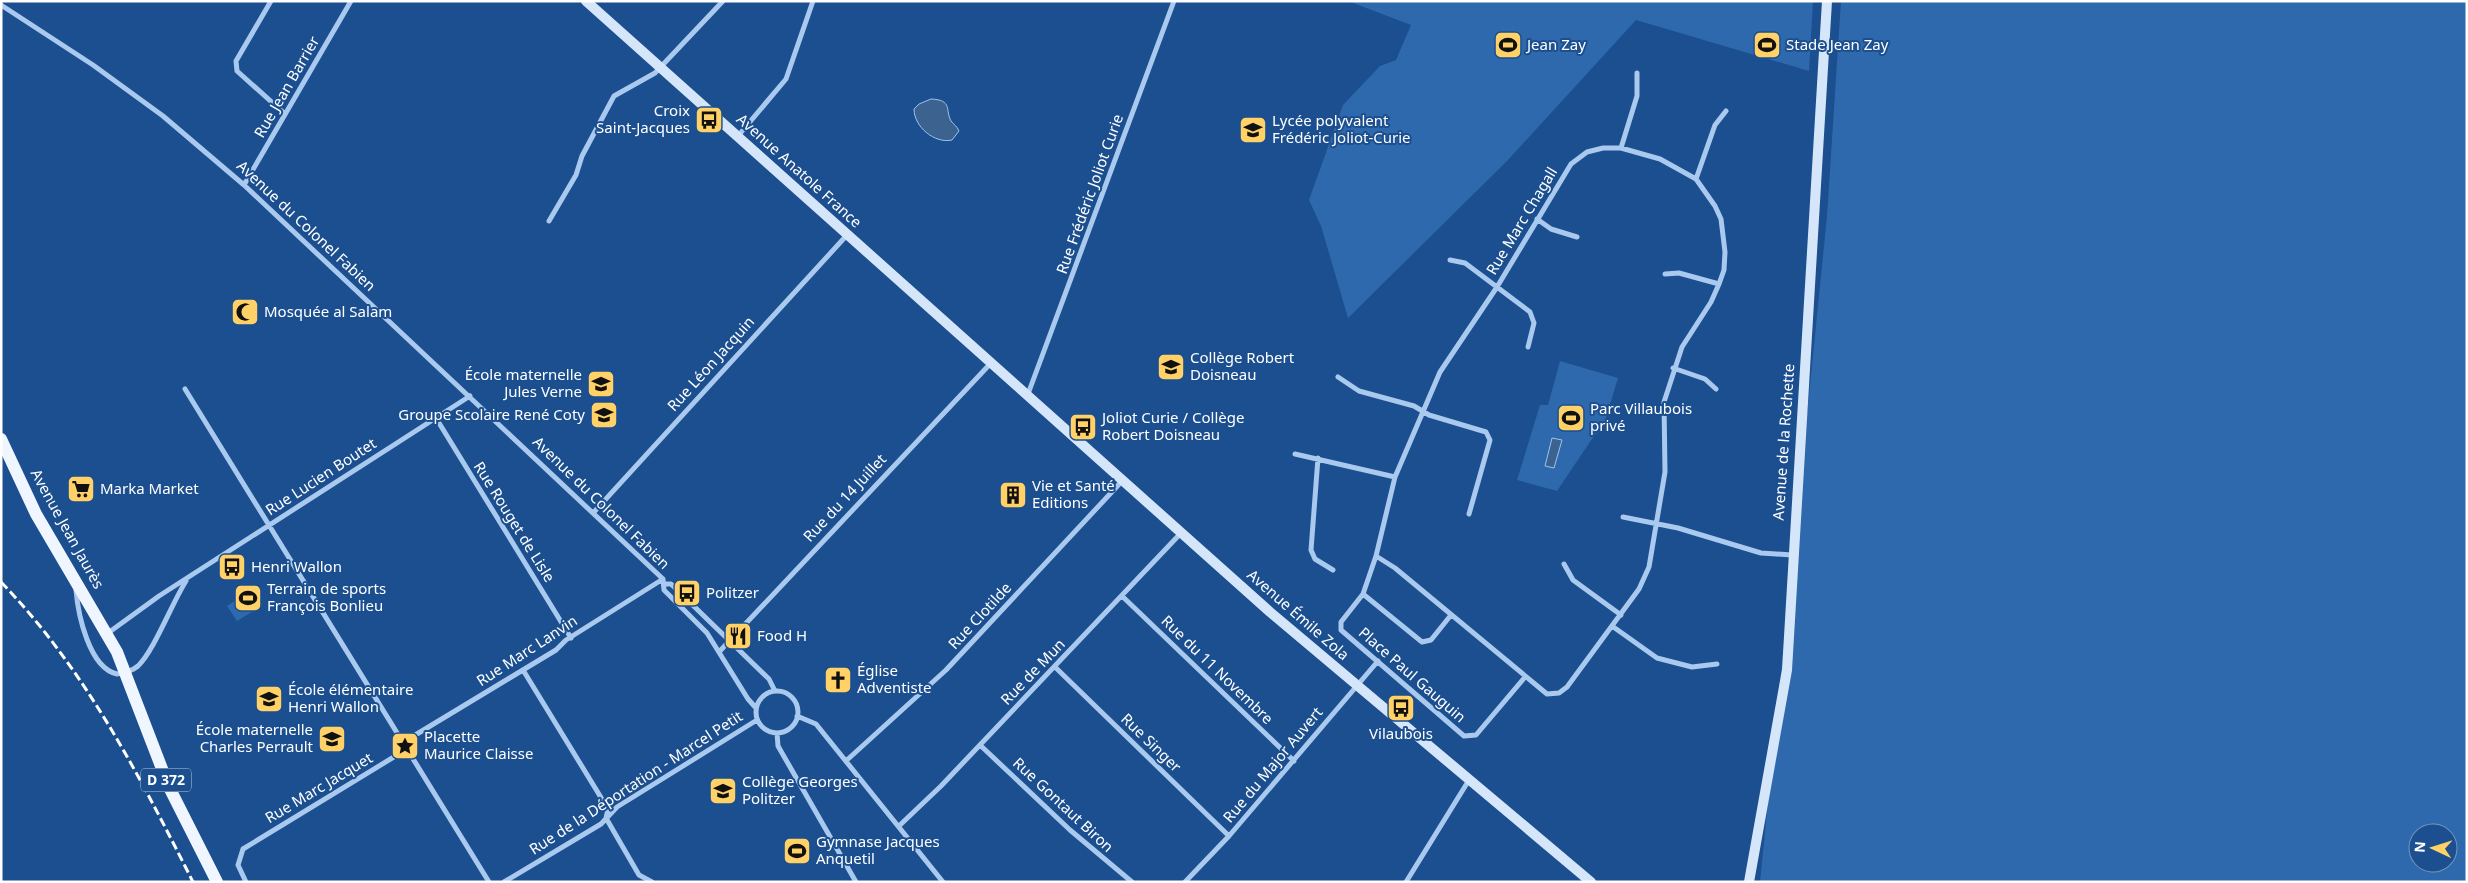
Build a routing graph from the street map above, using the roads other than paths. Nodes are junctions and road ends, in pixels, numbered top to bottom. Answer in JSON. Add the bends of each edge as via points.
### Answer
{"nodes":[{"id":1,"x":270,"y":1,"type":"edge"},
{"id":2,"x":351,"y":1,"type":"edge"},
{"id":3,"x":586,"y":1,"type":"edge"},
{"id":4,"x":723,"y":1,"type":"edge"},
{"id":5,"x":813,"y":1,"type":"edge"},
{"id":6,"x":1174,"y":1,"type":"edge"},
{"id":7,"x":1826,"y":1,"type":"edge"},
{"id":8,"x":1,"y":5,"type":"edge"},
{"id":9,"x":660,"y":68,"type":"junction"},
{"id":10,"x":1637,"y":73,"type":"dead end"},
{"id":11,"x":1726,"y":111,"type":"dead end"},
{"id":12,"x":285,"y":114,"type":"junction"},
{"id":13,"x":738,"y":137,"type":"junction"},
{"id":14,"x":1621,"y":148,"type":"junction"},
{"id":15,"x":1696,"y":179,"type":"junction"},
{"id":16,"x":244,"y":185,"type":"junction"},
{"id":17,"x":1538,"y":219,"type":"junction"},
{"id":18,"x":549,"y":221,"type":"dead end"},
{"id":19,"x":847,"y":235,"type":"junction"},
{"id":20,"x":1577,"y":237,"type":"dead end"},
{"id":21,"x":1450,"y":260,"type":"dead end"},
{"id":22,"x":1665,"y":274,"type":"dead end"},
{"id":23,"x":1719,"y":284,"type":"junction"},
{"id":24,"x":1497,"y":287,"type":"junction"},
{"id":25,"x":1528,"y":347,"type":"dead end"},
{"id":26,"x":992,"y":363,"type":"junction"},
{"id":27,"x":1673,"y":368,"type":"junction"},
{"id":28,"x":1338,"y":377,"type":"dead end"},
{"id":29,"x":185,"y":389,"type":"dead end"},
{"id":30,"x":1716,"y":389,"type":"dead end"},
{"id":31,"x":1028,"y":394,"type":"junction"},
{"id":32,"x":470,"y":396,"type":"junction"},
{"id":33,"x":1423,"y":411,"type":"junction"},
{"id":34,"x":436,"y":418,"type":"junction"},
{"id":35,"x":1,"y":439,"type":"edge"},
{"id":36,"x":1295,"y":454,"type":"dead end"},
{"id":37,"x":1318,"y":458,"type":"junction"},
{"id":38,"x":1395,"y":477,"type":"junction"},
{"id":39,"x":1123,"y":480,"type":"junction"},
{"id":40,"x":594,"y":512,"type":"junction"},
{"id":41,"x":1469,"y":514,"type":"dead end"},
{"id":42,"x":1623,"y":516,"type":"dead end"},
{"id":43,"x":1656,"y":524,"type":"junction"},
{"id":44,"x":269,"y":525,"type":"junction"},
{"id":45,"x":1181,"y":532,"type":"junction"},
{"id":46,"x":1792,"y":555,"type":"junction"},
{"id":47,"x":1376,"y":556,"type":"junction"},
{"id":48,"x":1564,"y":564,"type":"dead end"},
{"id":49,"x":1333,"y":570,"type":"dead end"},
{"id":50,"x":76,"y":580,"type":"junction"},
{"id":51,"x":186,"y":581,"type":"junction"},
{"id":52,"x":664,"y":581,"type":"junction"},
{"id":53,"x":1363,"y":594,"type":"junction"},
{"id":54,"x":1122,"y":596,"type":"junction"},
{"id":55,"x":1451,"y":615,"type":"junction"},
{"id":56,"x":1621,"y":615,"type":"junction"},
{"id":57,"x":1341,"y":622,"type":"joint"},
{"id":58,"x":1612,"y":626,"type":"junction"},
{"id":59,"x":108,"y":633,"type":"junction"},
{"id":60,"x":571,"y":638,"type":"junction"},
{"id":61,"x":728,"y":640,"type":"junction"},
{"id":62,"x":719,"y":652,"type":"junction"},
{"id":63,"x":1378,"y":661,"type":"junction"},
{"id":64,"x":1717,"y":664,"type":"dead end"},
{"id":65,"x":1055,"y":667,"type":"junction"},
{"id":66,"x":523,"y":670,"type":"junction"},
{"id":67,"x":126,"y":673,"type":"junction"},
{"id":68,"x":1525,"y":677,"type":"junction"},
{"id":69,"x":1356,"y":686,"type":"junction"},
{"id":70,"x":775,"y":691,"type":"junction"},
{"id":71,"x":756,"y":708,"type":"junction"},
{"id":72,"x":798,"y":716,"type":"junction"},
{"id":73,"x":757,"y":720,"type":"junction"},
{"id":74,"x":777,"y":733,"type":"junction"},
{"id":75,"x":980,"y":745,"type":"junction"},
{"id":76,"x":405,"y":746,"type":"junction"},
{"id":77,"x":847,"y":760,"type":"junction"},
{"id":78,"x":1294,"y":761,"type":"junction"},
{"id":79,"x":1469,"y":780,"type":"junction"},
{"id":80,"x":606,"y":818,"type":"junction"},
{"id":81,"x":900,"y":826,"type":"junction"},
{"id":82,"x":1229,"y":836,"type":"junction"},
{"id":83,"x":217,"y":882,"type":"edge"},
{"id":84,"x":246,"y":882,"type":"edge"},
{"id":85,"x":489,"y":882,"type":"edge"},
{"id":86,"x":504,"y":882,"type":"edge"},
{"id":87,"x":652,"y":882,"type":"edge"},
{"id":88,"x":856,"y":882,"type":"edge"},
{"id":89,"x":943,"y":882,"type":"edge"},
{"id":90,"x":1132,"y":882,"type":"edge"},
{"id":91,"x":1185,"y":882,"type":"edge"},
{"id":92,"x":1406,"y":882,"type":"edge"},
{"id":93,"x":1591,"y":882,"type":"edge"},
{"id":94,"x":1749,"y":882,"type":"edge"}],
"edges":[{"from":1,"to":12,"type":"street","via":[[236,66],[237,71]]},
{"from":2,"to":12,"type":"street","name":"Rue Jean Barrier"},
{"from":3,"to":9,"type":"main road","name":"Avenue Anatole France"},
{"from":4,"to":9,"type":"street"},
{"from":5,"to":13,"type":"street","via":[[786,79]]},
{"from":6,"to":31,"type":"street","name":"Rue Frédéric Joliot Curie"},
{"from":7,"to":46,"type":"main road","name":"Avenue de la Rochette"},
{"from":8,"to":16,"type":"street","name":"Avenue du Colonel Fabien","via":[[163,116]]},
{"from":9,"to":13,"type":"main road","name":"Avenue Anatole France"},
{"from":9,"to":18,"type":"street","via":[[614,96],[582,156],[576,175]]},
{"from":10,"to":14,"type":"street","via":[[1637,96]]},
{"from":11,"to":15,"type":"street","via":[[1715,125]]},
{"from":12,"to":16,"type":"street","name":"Rue Jean Barrier"},
{"from":13,"to":19,"type":"main road","name":"Avenue Anatole France"},
{"from":14,"to":15,"type":"street","name":"Rue Marc Chagall","via":[[1660,159]]},
{"from":14,"to":17,"type":"street","name":"Rue Marc Chagall","via":[[1587,152],[1571,164]]},
{"from":15,"to":23,"type":"street","name":"Rue Marc Chagall","via":[[1715,206],[1724,234],[1724,270]]},
{"from":16,"to":32,"type":"street","name":"Avenue du Colonel Fabien"},
{"from":17,"to":20,"type":"street","via":[[1551,229]]},
{"from":17,"to":24,"type":"street","name":"Rue Marc Chagall"},
{"from":19,"to":26,"type":"main road","name":"Avenue Anatole France"},
{"from":19,"to":40,"type":"street","name":"Rue Léon Jacquin"},
{"from":21,"to":24,"type":"street","via":[[1465,263]]},
{"from":22,"to":23,"type":"street","via":[[1678,273]]},
{"from":23,"to":27,"type":"street","name":"Rue Marc Chagall"},
{"from":24,"to":25,"type":"street","via":[[1530,312],[1533,318]]},
{"from":24,"to":33,"type":"street","name":"Rue Marc Chagall","via":[[1440,372]]},
{"from":26,"to":31,"type":"main road","name":"Avenue Émile Zola"},
{"from":26,"to":61,"type":"street","name":"Rue du 14 Juillet"},
{"from":27,"to":30,"type":"street","via":[[1705,379]]},
{"from":27,"to":43,"type":"street","name":"Rue Marc Chagall","via":[[1664,402],[1665,472]]},
{"from":28,"to":33,"type":"street","via":[[1359,391]]},
{"from":29,"to":44,"type":"street"},
{"from":31,"to":39,"type":"main road","name":"Avenue Émile Zola"},
{"from":32,"to":34,"type":"street","name":"Rue Lucien Boutet"},
{"from":32,"to":40,"type":"street","name":"Avenue du Colonel Fabien"},
{"from":33,"to":38,"type":"street","name":"Rue Marc Chagall"},
{"from":33,"to":41,"type":"street","via":[[1486,432],[1489,436]]},
{"from":34,"to":44,"type":"street","name":"Rue Lucien Boutet"},
{"from":34,"to":60,"type":"street","name":"Rue Rouget de Lisle"},
{"from":35,"to":50,"type":"main road","name":"Avenue Jean Jaurès","number":"D 372","via":[[36,514]]},
{"from":36,"to":37,"type":"street"},
{"from":37,"to":38,"type":"street"},
{"from":37,"to":49,"type":"street","via":[[1311,550],[1315,559]]},
{"from":38,"to":47,"type":"street","name":"Rue Marc Chagall"},
{"from":39,"to":45,"type":"main road","name":"Avenue Émile Zola"},
{"from":39,"to":77,"type":"street","name":"Rue Clotilde","via":[[946,670]]},
{"from":40,"to":52,"type":"street","name":"Avenue du Colonel Fabien"},
{"from":42,"to":43,"type":"street"},
{"from":43,"to":46,"type":"street","via":[[1762,553]]},
{"from":43,"to":56,"type":"street","name":"Rue Marc Chagall","via":[[1649,567],[1639,590]]},
{"from":44,"to":51,"type":"street","name":"Rue Lucien Boutet"},
{"from":44,"to":76,"type":"street"},
{"from":45,"to":54,"type":"street","name":"Rue de Mun"},
{"from":45,"to":69,"type":"main road","name":"Avenue Émile Zola"},
{"from":46,"to":94,"type":"main road","name":"Avenue de la Rochette","via":[[1787,670]]},
{"from":47,"to":53,"type":"street","name":"Rue Marc Chagall"},
{"from":47,"to":55,"type":"street","name":"Rue Marc Chagall"},
{"from":48,"to":56,"type":"street","via":[[1573,580]]},
{"from":50,"to":59,"type":"main road","name":"Avenue Jean Jaurès","number":"D 372"},
{"from":50,"to":67,"type":"street","via":[[78,614],[94,653],[111,673]]},
{"from":51,"to":59,"type":"street","name":"Rue Lucien Boutet"},
{"from":51,"to":67,"type":"street","via":[[146,657]]},
{"from":52,"to":60,"type":"street","name":"Rue Marc Lanvin"},
{"from":52,"to":61,"type":"street","name":"Avenue du Colonel Fabien","via":[[671,584]]},
{"from":52,"to":62,"type":"street","via":[[664,590],[707,633]]},
{"from":53,"to":55,"type":"street","via":[[1422,642],[1431,640]]},
{"from":53,"to":57,"type":"street","name":"Rue Marc Chagall"},
{"from":54,"to":65,"type":"street","name":"Rue de Mun"},
{"from":54,"to":78,"type":"street","name":"Rue du 11 Novembre"},
{"from":55,"to":68,"type":"street","name":"Rue Marc Chagall"},
{"from":56,"to":58,"type":"street","name":"Rue Marc Chagall"},
{"from":57,"to":63,"type":"street","name":"Place Paul Gauguin","via":[[1341,630]]},
{"from":58,"to":64,"type":"street","via":[[1657,658],[1692,668]]},
{"from":58,"to":68,"type":"street","name":"Rue Marc Chagall","via":[[1564,691],[1547,694]]},
{"from":59,"to":67,"type":"main road","number":"D 372"},
{"from":60,"to":66,"type":"street","name":"Rue Marc Lanvin"},
{"from":61,"to":62,"type":"street","name":"Rue du 14 Juillet"},
{"from":61,"to":70,"type":"street","name":"Avenue du Colonel Fabien","via":[[769,679]]},
{"from":62,"to":71,"type":"street"},
{"from":63,"to":68,"type":"street","name":"Place Paul Gauguin","via":[[1464,736],[1476,735]]},
{"from":63,"to":69,"type":"street","name":"Rue du Major Auvert"},
{"from":65,"to":75,"type":"street","name":"Rue de Mun"},
{"from":65,"to":82,"type":"street","name":"Rue Singer"},
{"from":66,"to":76,"type":"street","name":"Rue Marc Lanvin","via":[[407,740]]},
{"from":66,"to":80,"type":"street","via":[[608,809]]},
{"from":67,"to":83,"type":"main road","number":"D 372","via":[[169,787]]},
{"from":69,"to":78,"type":"street","name":"Rue du Major Auvert"},
{"from":69,"to":79,"type":"main road","name":"Avenue Émile Zola"},
{"from":70,"to":71,"type":"street","via":[[763,696]]},
{"from":70,"to":72,"type":"street","via":[[782,691],[793,698]]},
{"from":71,"to":73,"type":"street"},
{"from":72,"to":74,"type":"street","via":[[788,730]]},
{"from":72,"to":77,"type":"street","via":[[816,724]]},
{"from":73,"to":74,"type":"street","via":[[765,730]]},
{"from":73,"to":80,"type":"street","name":"Rue de la Déportation - Marcel Petit","via":[[617,807]]},
{"from":74,"to":88,"type":"street","via":[[778,746]]},
{"from":75,"to":81,"type":"street","name":"Rue de Mun"},
{"from":75,"to":90,"type":"street","name":"Rue Gontaut Biron","via":[[1070,830]]},
{"from":76,"to":84,"type":"street","name":"Rue Marc Jacquet","via":[[402,752],[243,849],[238,865]]},
{"from":76,"to":85,"type":"street"},
{"from":77,"to":81,"type":"street"},
{"from":78,"to":82,"type":"street","name":"Rue du Major Auvert"},
{"from":79,"to":92,"type":"street"},
{"from":79,"to":93,"type":"main road","name":"Avenue Émile Zola"},
{"from":80,"to":86,"type":"street","name":"Rue de la Déportation - Marcel Petit"},
{"from":80,"to":87,"type":"street","via":[[639,875]]},
{"from":81,"to":89,"type":"street"},
{"from":82,"to":91,"type":"street","name":"Rue du Major Auvert"}]}
